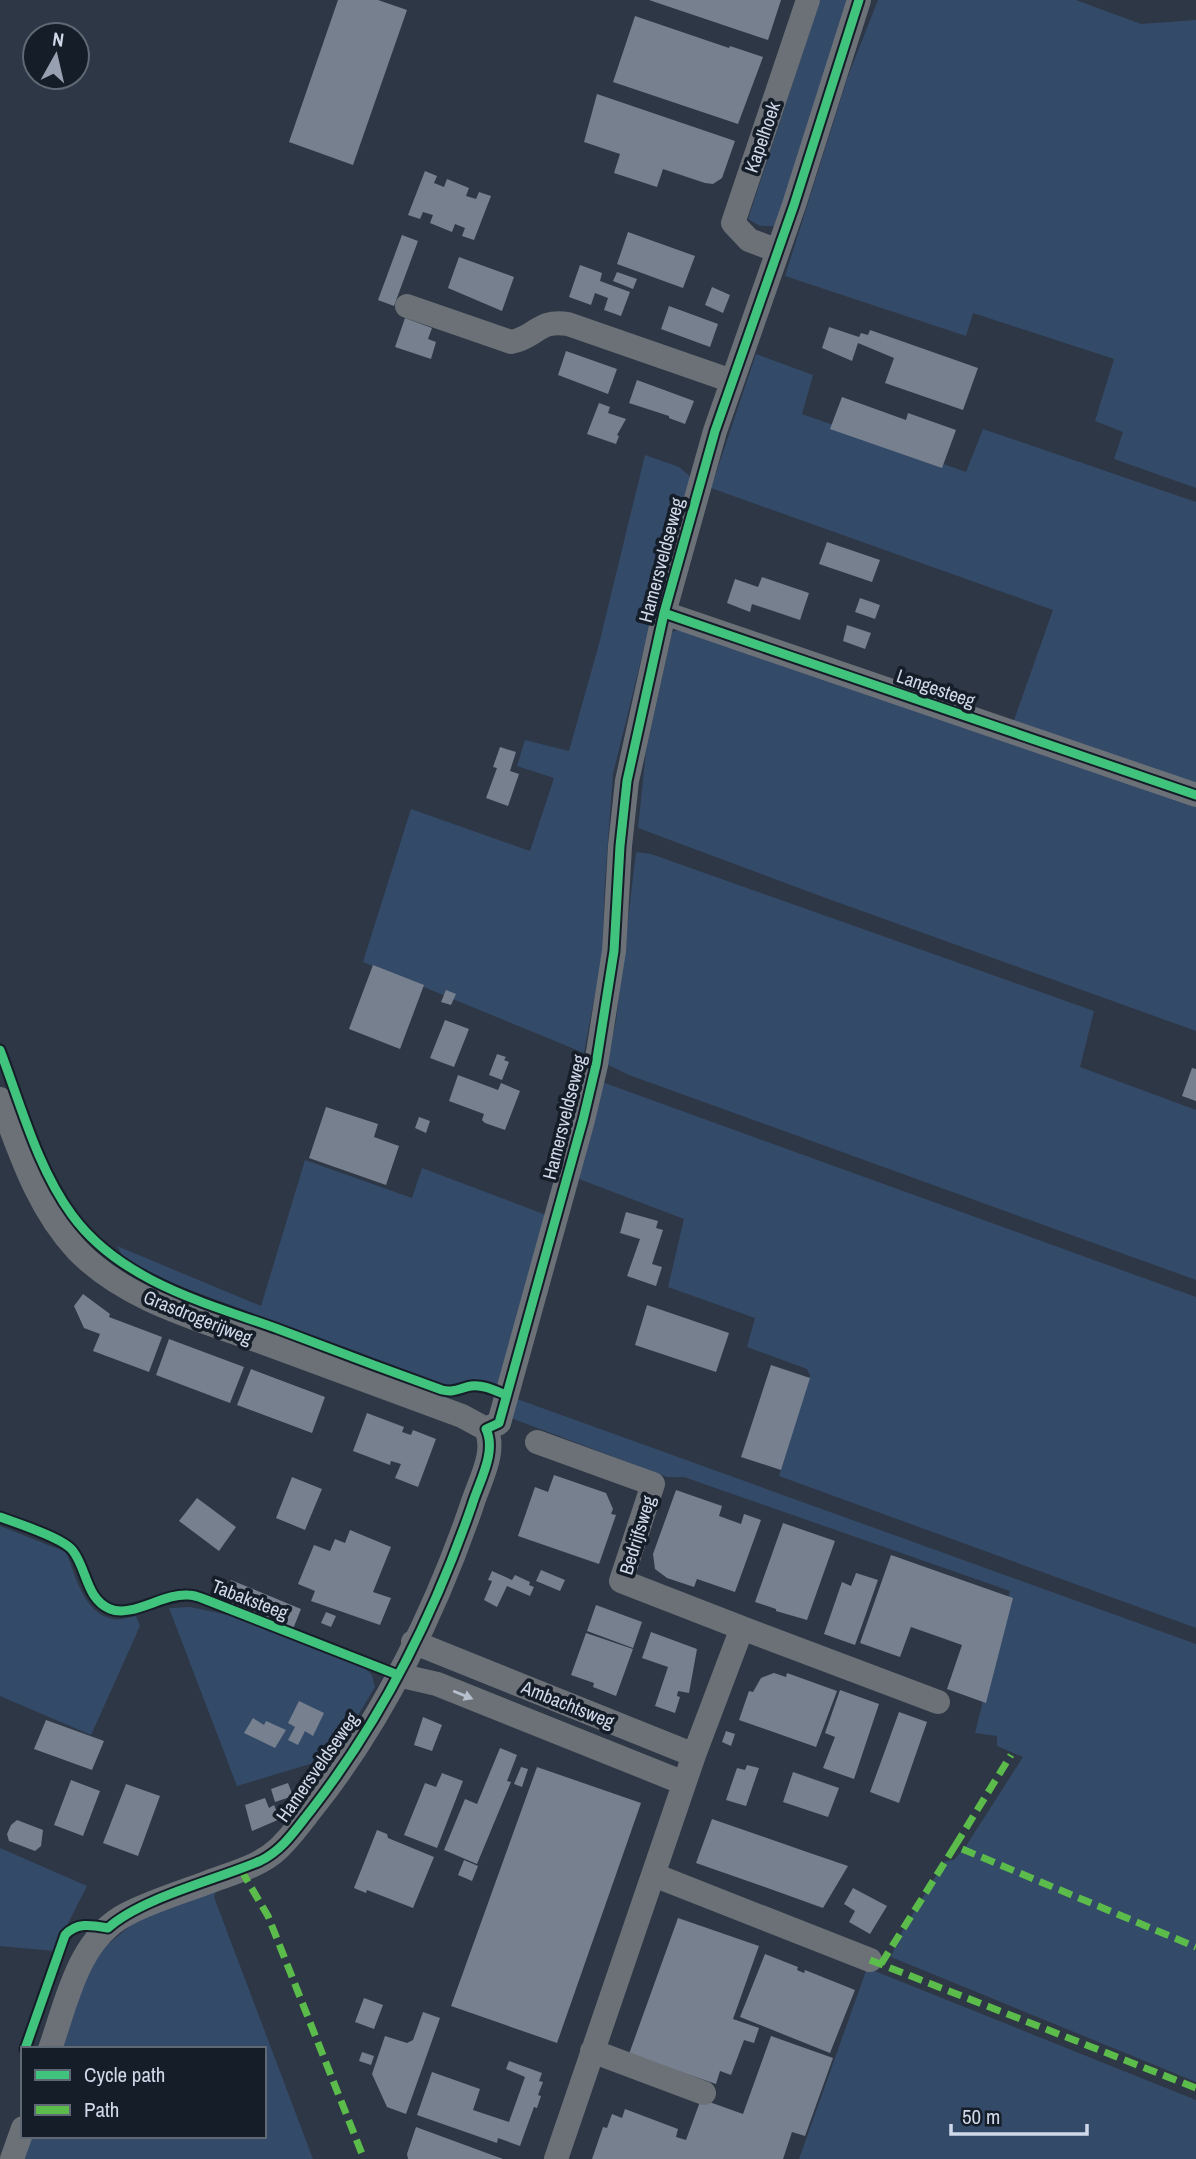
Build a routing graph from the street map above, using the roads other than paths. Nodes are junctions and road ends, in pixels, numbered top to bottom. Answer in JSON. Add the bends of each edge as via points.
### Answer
{"nodes":[{"id":1,"x":808,"y":0,"type":"edge"},
{"id":2,"x":859,"y":0,"type":"edge"},
{"id":3,"x":778,"y":251,"type":"junction"},
{"id":4,"x":407,"y":306,"type":"dead end"},
{"id":5,"x":732,"y":381,"type":"junction"},
{"id":6,"x":664,"y":613,"type":"junction"},
{"id":7,"x":1196,"y":795,"type":"edge"},
{"id":8,"x":0,"y":1099,"type":"edge"},
{"id":9,"x":486,"y":1429,"type":"junction"},
{"id":10,"x":537,"y":1442,"type":"dead end"},
{"id":11,"x":742,"y":1628,"type":"junction"},
{"id":12,"x":413,"y":1642,"type":"junction"},
{"id":13,"x":398,"y":1675,"type":"junction"},
{"id":14,"x":938,"y":1702,"type":"dead end"},
{"id":15,"x":694,"y":1755,"type":"junction"},
{"id":16,"x":684,"y":1783,"type":"junction"},
{"id":17,"x":654,"y":1875,"type":"junction"},
{"id":18,"x":870,"y":1960,"type":"dead end"},
{"id":19,"x":51,"y":2047,"type":"edge"},
{"id":20,"x":592,"y":2051,"type":"junction"},
{"id":21,"x":704,"y":2093,"type":"dead end"},
{"id":22,"x":21,"y":2134,"type":"edge"},
{"id":23,"x":12,"y":2159,"type":"edge"},
{"id":24,"x":556,"y":2159,"type":"edge"}],
"edges":[{"from":1,"to":3,"type":"street","name":"Kapelhoek","via":[[733,223],[749,240]]},
{"from":2,"to":3,"type":"street","name":"Hamersveldseweg"},
{"from":3,"to":5,"type":"street","name":"Hamersveldseweg"},
{"from":4,"to":5,"type":"street","via":[[511,342],[549,323],[568,324]]},
{"from":5,"to":6,"type":"street","name":"Hamersveldseweg"},
{"from":6,"to":7,"type":"street","name":"Langesteeg"},
{"from":6,"to":9,"type":"street","name":"Hamersveldseweg","via":[[627,780],[614,951],[596,1065],[499,1423]]},
{"from":8,"to":9,"type":"street","name":"Grasdrogerijweg","via":[[50,1216],[104,1273],[177,1311],[462,1416]]},
{"from":9,"to":12,"type":"street","name":"Hamersveldseweg","via":[[490,1438],[487,1459],[461,1536]]},
{"from":10,"to":11,"type":"street","name":"Bedrijfsweg","via":[[653,1485],[621,1581]]},
{"from":11,"to":14,"type":"street","name":"Bedrijfsweg"},
{"from":11,"to":15,"type":"street"},
{"from":12,"to":13,"type":"street","name":"Hamersveldseweg"},
{"from":12,"to":15,"type":"street","name":"Ambachtsweg"},
{"from":13,"to":16,"type":"street","name":"Ambachtsweg","one_way":true,"via":[[437,1684]]},
{"from":13,"to":19,"type":"street","name":"Hamersveldseweg","via":[[351,1756],[275,1852],[127,1914],[98,1936],[81,1963]]},
{"from":15,"to":16,"type":"street"},
{"from":16,"to":17,"type":"street"},
{"from":17,"to":18,"type":"street"},
{"from":17,"to":20,"type":"street"},
{"from":20,"to":21,"type":"street"},
{"from":20,"to":24,"type":"street"},
{"from":22,"to":23,"type":"street"}]}
